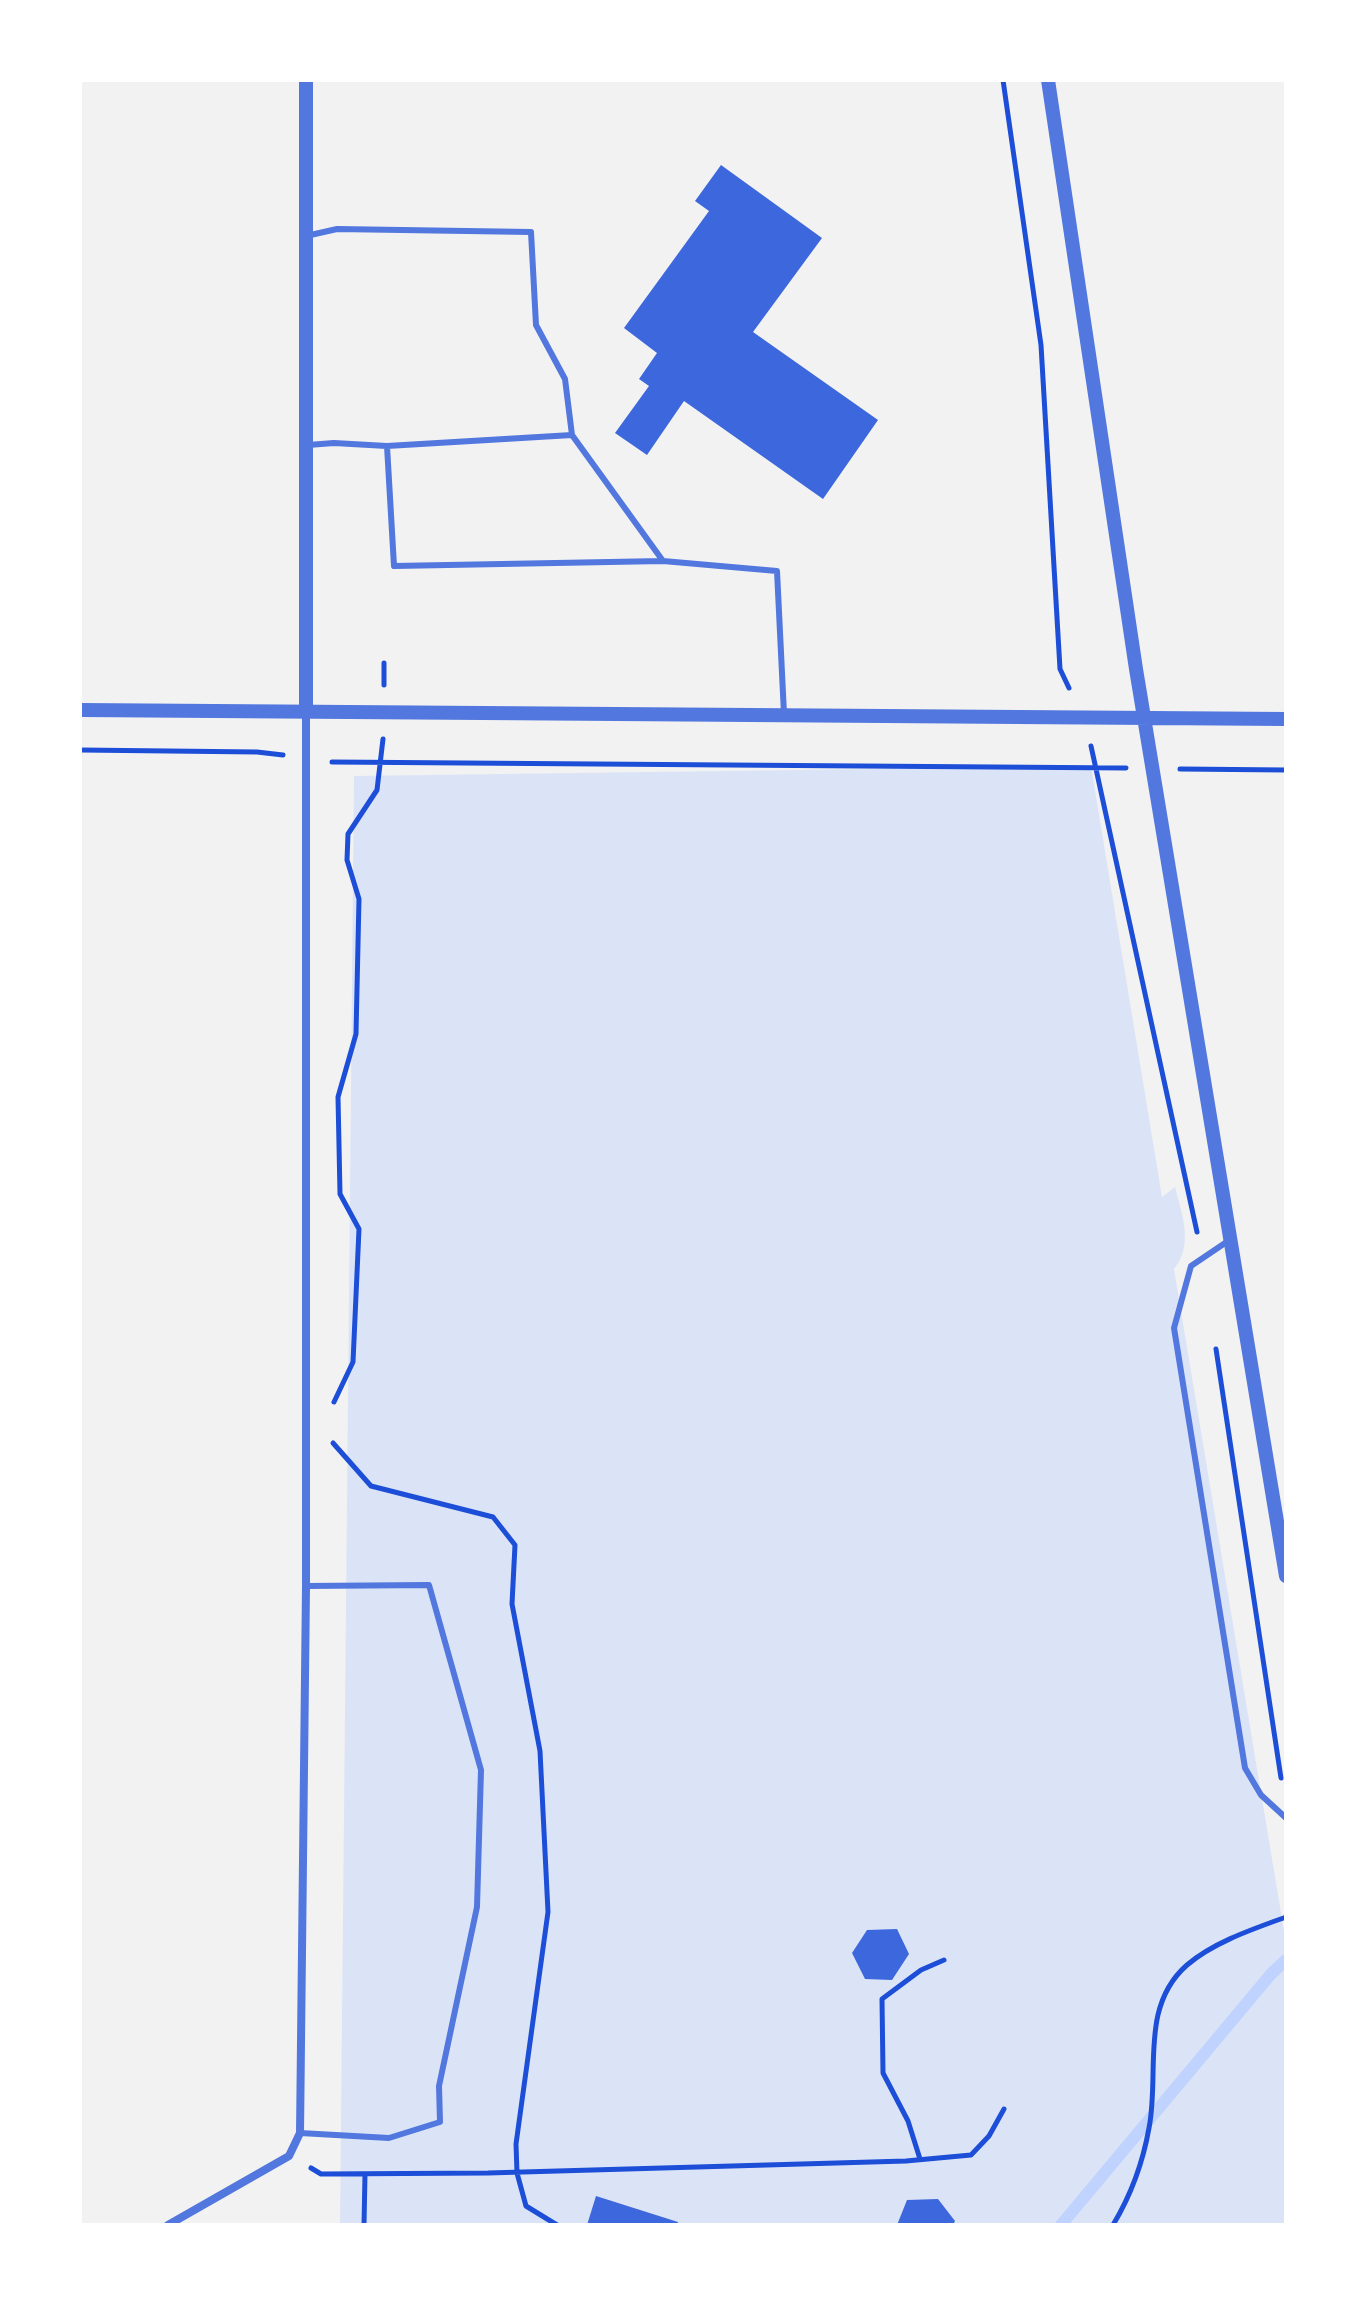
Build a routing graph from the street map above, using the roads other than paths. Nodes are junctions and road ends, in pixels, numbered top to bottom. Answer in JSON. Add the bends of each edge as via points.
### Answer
{"nodes":[{"id":1,"x":306,"y":80,"type":"edge"},
{"id":2,"x":1048,"y":80,"type":"edge"},
{"id":3,"x":306,"y":236,"type":"junction"},
{"id":4,"x":572,"y":435,"type":"junction"},
{"id":5,"x":306,"y":445,"type":"junction"},
{"id":6,"x":387,"y":446,"type":"junction"},
{"id":7,"x":663,"y":561,"type":"junction"},
{"id":8,"x":80,"y":710,"type":"edge"},
{"id":9,"x":306,"y":712,"type":"junction"},
{"id":10,"x":784,"y":715,"type":"junction"},
{"id":11,"x":1144,"y":718,"type":"junction"},
{"id":12,"x":1286,"y":719,"type":"edge"},
{"id":13,"x":1231,"y":1239,"type":"junction"},
{"id":14,"x":1286,"y":1576,"type":"edge"},
{"id":15,"x":306,"y":1586,"type":"junction"},
{"id":16,"x":1286,"y":1818,"type":"edge"},
{"id":17,"x":300,"y":2133,"type":"junction"},
{"id":18,"x":168,"y":2225,"type":"edge"}],
"edges":[{"from":1,"to":3,"type":"street"},
{"from":2,"to":11,"type":"street"},
{"from":3,"to":4,"type":"lane","via":[[337,229],[531,232],[536,325],[565,379]]},
{"from":3,"to":5,"type":"street"},
{"from":4,"to":6,"type":"lane"},
{"from":4,"to":7,"type":"lane"},
{"from":5,"to":6,"type":"lane"},
{"from":5,"to":9,"type":"street"},
{"from":6,"to":7,"type":"lane","via":[[394,566]]},
{"from":7,"to":10,"type":"lane","via":[[777,571]]},
{"from":8,"to":9,"type":"street"},
{"from":9,"to":10,"type":"street"},
{"from":9,"to":15,"type":"street"},
{"from":10,"to":11,"type":"street"},
{"from":11,"to":12,"type":"street"},
{"from":11,"to":13,"type":"street"},
{"from":13,"to":14,"type":"street"},
{"from":13,"to":16,"type":"lane","via":[[1191,1266],[1174,1328],[1245,1768],[1261,1795]]},
{"from":15,"to":17,"type":"street"},
{"from":15,"to":17,"type":"lane","via":[[429,1585],[481,1770],[477,1907],[439,2086],[440,2122],[389,2138]]},
{"from":17,"to":18,"type":"street","via":[[289,2156]]}]}
